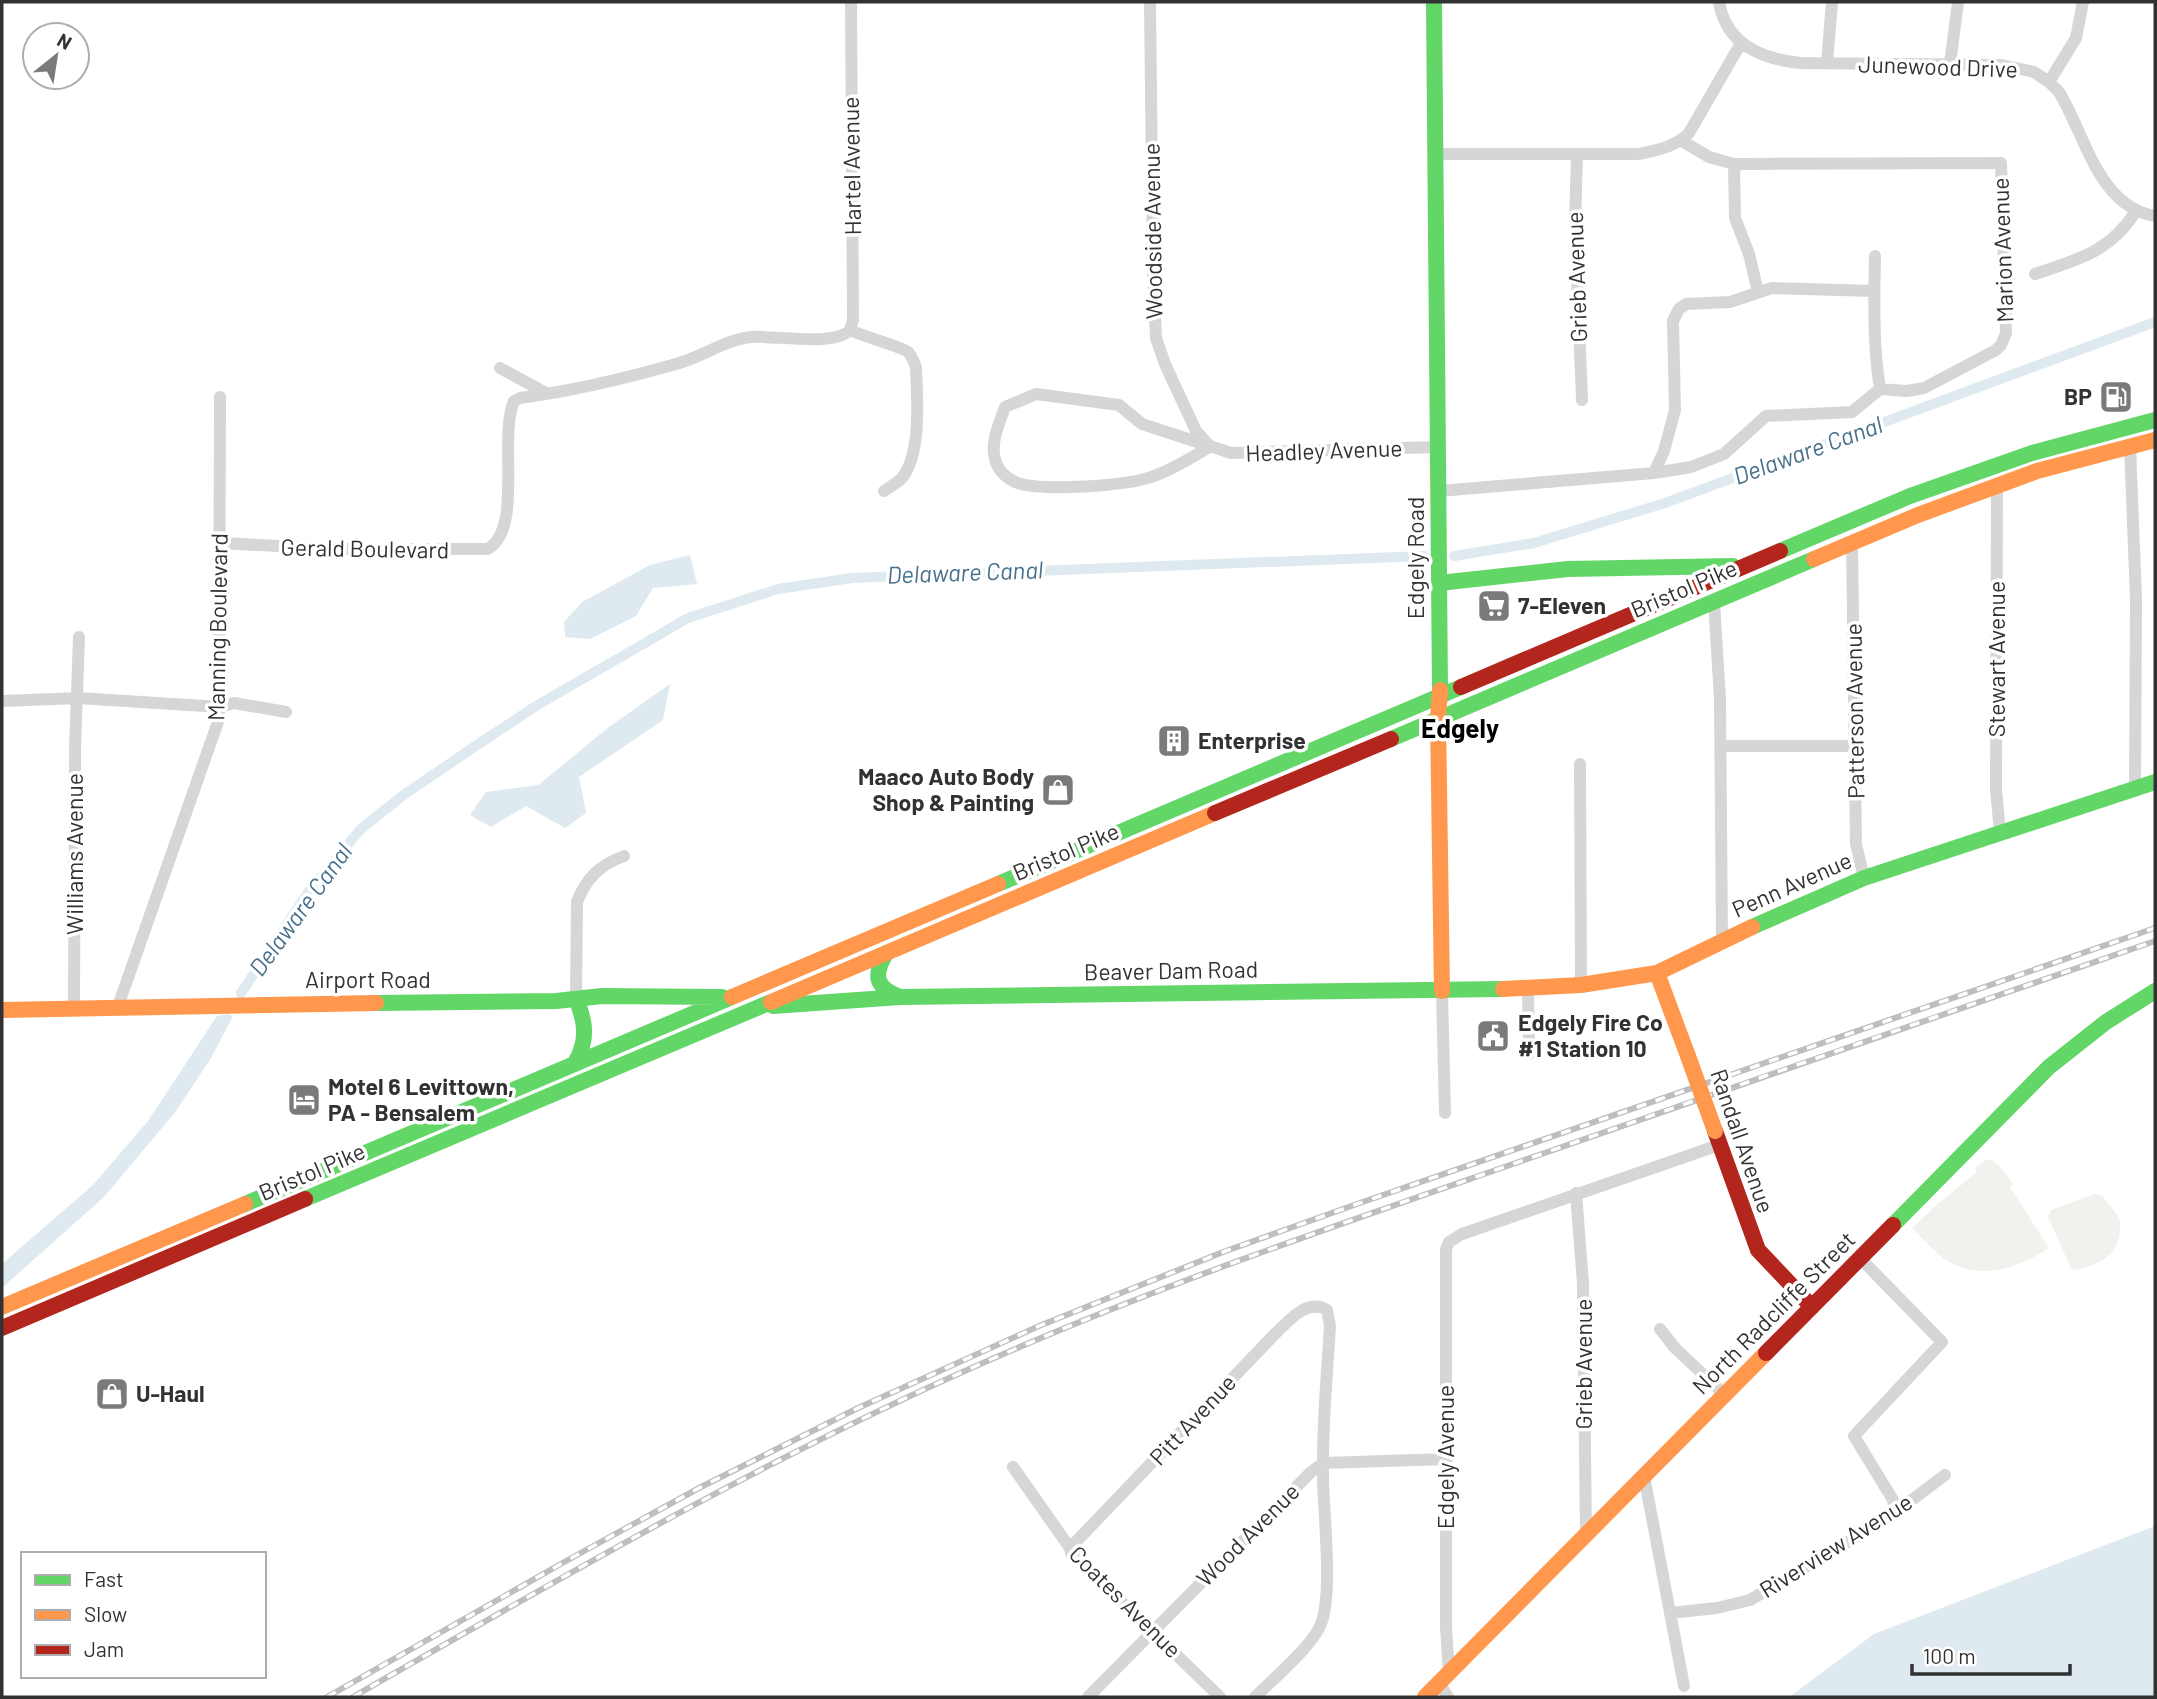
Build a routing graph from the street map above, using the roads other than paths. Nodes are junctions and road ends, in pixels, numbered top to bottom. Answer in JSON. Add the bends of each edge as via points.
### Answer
{"nodes":[{"id":1,"x":851,"y":2,"type":"edge"},
{"id":2,"x":1150,"y":2,"type":"edge"},
{"id":3,"x":1434,"y":2,"type":"edge"},
{"id":4,"x":1719,"y":2,"type":"edge"},
{"id":5,"x":1832,"y":2,"type":"edge"},
{"id":6,"x":1958,"y":2,"type":"edge"},
{"id":7,"x":2083,"y":2,"type":"edge"},
{"id":8,"x":1741,"y":43,"type":"junction"},
{"id":9,"x":1827,"y":63,"type":"junction"},
{"id":10,"x":1950,"y":64,"type":"junction"},
{"id":11,"x":2049,"y":82,"type":"junction"},
{"id":12,"x":1682,"y":141,"type":"junction"},
{"id":13,"x":1435,"y":154,"type":"junction"},
{"id":14,"x":1577,"y":155,"type":"junction"},
{"id":15,"x":1734,"y":164,"type":"junction"},
{"id":16,"x":2136,"y":211,"type":"junction"},
{"id":17,"x":2155,"y":216,"type":"edge"},
{"id":18,"x":1875,"y":256,"type":"dead end"},
{"id":19,"x":2035,"y":274,"type":"dead end"},
{"id":20,"x":1874,"y":291,"type":"junction"},
{"id":21,"x":1758,"y":292,"type":"junction"},
{"id":22,"x":850,"y":330,"type":"junction"},
{"id":23,"x":500,"y":368,"type":"dead end"},
{"id":24,"x":1881,"y":389,"type":"junction"},
{"id":25,"x":547,"y":393,"type":"junction"},
{"id":26,"x":220,"y":397,"type":"dead end"},
{"id":27,"x":1582,"y":400,"type":"dead end"},
{"id":28,"x":2155,"y":420,"type":"edge"},
{"id":29,"x":2155,"y":440,"type":"edge"},
{"id":30,"x":1211,"y":446,"type":"junction"},
{"id":31,"x":2130,"y":446,"type":"junction"},
{"id":32,"x":1438,"y":447,"type":"junction"},
{"id":33,"x":1654,"y":473,"type":"junction"},
{"id":34,"x":1997,"y":484,"type":"junction"},
{"id":35,"x":884,"y":491,"type":"dead end"},
{"id":36,"x":1439,"y":491,"type":"junction"},
{"id":37,"x":1852,"y":542,"type":"junction"},
{"id":38,"x":221,"y":543,"type":"junction"},
{"id":39,"x":1751,"y":564,"type":"junction"},
{"id":40,"x":1439,"y":583,"type":"junction"},
{"id":41,"x":1714,"y":601,"type":"junction"},
{"id":42,"x":79,"y":637,"type":"dead end"},
{"id":43,"x":1440,"y":696,"type":"junction"},
{"id":44,"x":78,"y":698,"type":"junction"},
{"id":45,"x":2,"y":701,"type":"edge"},
{"id":46,"x":220,"y":707,"type":"junction"},
{"id":47,"x":286,"y":712,"type":"dead end"},
{"id":48,"x":1438,"y":718,"type":"junction"},
{"id":49,"x":1720,"y":746,"type":"junction"},
{"id":50,"x":1856,"y":746,"type":"junction"},
{"id":51,"x":1580,"y":764,"type":"dead end"},
{"id":52,"x":2155,"y":782,"type":"edge"},
{"id":53,"x":2136,"y":788,"type":"junction"},
{"id":54,"x":2000,"y":832,"type":"junction"},
{"id":55,"x":624,"y":856,"type":"dead end"},
{"id":56,"x":1864,"y":878,"type":"junction"},
{"id":57,"x":1722,"y":941,"type":"junction"},
{"id":58,"x":886,"y":953,"type":"junction"},
{"id":59,"x":1657,"y":973,"type":"junction"},
{"id":60,"x":1581,"y":985,"type":"junction"},
{"id":61,"x":1528,"y":989,"type":"junction"},
{"id":62,"x":2155,"y":990,"type":"edge"},
{"id":63,"x":1442,"y":991,"type":"junction"},
{"id":64,"x":733,"y":996,"type":"junction"},
{"id":65,"x":900,"y":997,"type":"junction"},
{"id":66,"x":576,"y":999,"type":"junction"},
{"id":67,"x":756,"y":1008,"type":"junction"},
{"id":68,"x":74,"y":1009,"type":"junction"},
{"id":69,"x":117,"y":1009,"type":"junction"},
{"id":70,"x":2,"y":1010,"type":"edge"},
{"id":71,"x":1529,"y":1054,"type":"dead end"},
{"id":72,"x":575,"y":1063,"type":"junction"},
{"id":73,"x":1446,"y":1113,"type":"dead end"},
{"id":74,"x":1717,"y":1138,"type":"junction"},
{"id":75,"x":1576,"y":1194,"type":"junction"},
{"id":76,"x":1860,"y":1258,"type":"junction"},
{"id":77,"x":2,"y":1307,"type":"edge"},
{"id":78,"x":1812,"y":1307,"type":"junction"},
{"id":79,"x":2,"y":1328,"type":"edge"},
{"id":80,"x":1660,"y":1329,"type":"dead end"},
{"id":81,"x":1725,"y":1395,"type":"junction"},
{"id":82,"x":1447,"y":1459,"type":"junction"},
{"id":83,"x":1323,"y":1463,"type":"junction"},
{"id":84,"x":1013,"y":1467,"type":"dead end"},
{"id":85,"x":1945,"y":1475,"type":"dead end"},
{"id":86,"x":1644,"y":1476,"type":"junction"},
{"id":87,"x":1893,"y":1513,"type":"junction"},
{"id":88,"x":1586,"y":1535,"type":"junction"},
{"id":89,"x":1070,"y":1548,"type":"junction"},
{"id":90,"x":1670,"y":1613,"type":"junction"},
{"id":91,"x":1152,"y":1631,"type":"junction"},
{"id":92,"x":1445,"y":1684,"type":"edge"},
{"id":93,"x":1684,"y":1686,"type":"dead end"},
{"id":94,"x":1088,"y":1697,"type":"edge"},
{"id":95,"x":1220,"y":1697,"type":"edge"},
{"id":96,"x":1255,"y":1697,"type":"edge"},
{"id":97,"x":1425,"y":1697,"type":"edge"}],
"edges":[{"from":1,"to":22,"type":"street","name":"Hartel Avenue"},
{"from":2,"to":30,"type":"street","name":"Woodside Avenue","via":[[1156,338],[1196,431]]},
{"from":3,"to":13,"type":"main road","name":"Edgely Road"},
{"from":4,"to":8,"type":"street","via":[[1726,25]]},
{"from":5,"to":9,"type":"street"},
{"from":6,"to":10,"type":"street"},
{"from":7,"to":11,"type":"street","via":[[2076,38]]},
{"from":8,"to":9,"type":"street","name":"Junewood Drive","via":[[1769,58]]},
{"from":8,"to":12,"type":"street"},
{"from":9,"to":10,"type":"street","name":"Junewood Drive"},
{"from":10,"to":11,"type":"street","name":"Junewood Drive","via":[[2022,68]]},
{"from":11,"to":16,"type":"street","name":"Junewood Drive","via":[[2065,102],[2110,188]]},
{"from":12,"to":14,"type":"street","via":[[1639,154]]},
{"from":12,"to":15,"type":"street","name":"Marion Avenue","via":[[1709,157]]},
{"from":13,"to":14,"type":"street"},
{"from":13,"to":32,"type":"main road","name":"Edgely Road"},
{"from":14,"to":27,"type":"street","name":"Grieb Avenue","via":[[1574,225]]},
{"from":15,"to":21,"type":"street","via":[[1735,218]]},
{"from":15,"to":24,"type":"street","name":"Marion Avenue","via":[[2001,163],[2006,333],[2001,345],[1924,388]]},
{"from":16,"to":17,"type":"street","name":"Junewood Drive"},
{"from":16,"to":19,"type":"street","via":[[2103,248]]},
{"from":18,"to":20,"type":"street"},
{"from":20,"to":21,"type":"street","via":[[1772,288]]},
{"from":20,"to":24,"type":"street"},
{"from":21,"to":33,"type":"street","via":[[1730,302],[1686,304],[1679,309],[1673,321],[1675,410]]},
{"from":22,"to":25,"type":"street","via":[[838,337],[732,341],[674,365]]},
{"from":22,"to":35,"type":"street","via":[[905,351],[916,367],[912,455],[900,480]]},
{"from":23,"to":25,"type":"street"},
{"from":24,"to":33,"type":"street","via":[[1852,412],[1766,416],[1724,454],[1691,467]]},
{"from":25,"to":38,"type":"street","name":"Gerald Boulevard","via":[[520,398],[512,405],[506,513],[496,545],[466,551]]},
{"from":26,"to":38,"type":"street","name":"Manning Boulevard"},
{"from":28,"to":39,"type":"main road","name":"Bristol Pike","via":[[1970,473]]},
{"from":29,"to":31,"type":"main road","name":"Bristol Pike"},
{"from":30,"to":30,"type":"street","name":"Headley Avenue","via":[[1141,480],[1104,485],[1032,486],[1012,481],[998,468],[994,451],[1005,407],[1036,394],[1119,405],[1142,424]]},
{"from":30,"to":32,"type":"street","name":"Headley Avenue","via":[[1231,453]]},
{"from":31,"to":34,"type":"main road","name":"Bristol Pike"},
{"from":31,"to":53,"type":"street"},
{"from":32,"to":36,"type":"main road","name":"Edgely Road"},
{"from":33,"to":36,"type":"street"},
{"from":34,"to":37,"type":"main road","name":"Bristol Pike"},
{"from":34,"to":54,"type":"street","name":"Stewart Avenue","via":[[1996,789]]},
{"from":36,"to":40,"type":"main road","name":"Edgely Road"},
{"from":37,"to":41,"type":"main road","name":"Bristol Pike"},
{"from":37,"to":50,"type":"street","name":"Patterson Avenue"},
{"from":38,"to":46,"type":"street","name":"Manning Boulevard"},
{"from":39,"to":40,"type":"main road","via":[[1568,569]]},
{"from":39,"to":43,"type":"main road","name":"Bristol Pike"},
{"from":40,"to":43,"type":"main road","name":"Edgely Road"},
{"from":41,"to":48,"type":"main road","name":"Bristol Pike"},
{"from":41,"to":49,"type":"street"},
{"from":42,"to":44,"type":"street","name":"Williams Avenue"},
{"from":43,"to":48,"type":"main road","name":"Edgely Road"},
{"from":43,"to":64,"type":"main road","name":"Bristol Pike"},
{"from":44,"to":45,"type":"street"},
{"from":44,"to":46,"type":"street"},
{"from":44,"to":68,"type":"street","name":"Williams Avenue"},
{"from":46,"to":47,"type":"street","via":[[234,703]]},
{"from":46,"to":69,"type":"street","name":"Manning Boulevard","via":[[216,733]]},
{"from":48,"to":58,"type":"main road","name":"Bristol Pike"},
{"from":48,"to":63,"type":"main road","name":"Edgely Road"},
{"from":49,"to":50,"type":"street"},
{"from":49,"to":57,"type":"street"},
{"from":50,"to":56,"type":"street","name":"Patterson Avenue","via":[[1856,844]]},
{"from":51,"to":60,"type":"street"},
{"from":52,"to":53,"type":"main road","name":"Penn Avenue"},
{"from":53,"to":54,"type":"main road","name":"Penn Avenue"},
{"from":54,"to":56,"type":"main road","name":"Penn Avenue"},
{"from":55,"to":66,"type":"street","via":[[595,871],[577,902]]},
{"from":56,"to":57,"type":"main road","name":"Penn Avenue"},
{"from":57,"to":59,"type":"main road","name":"Penn Avenue"},
{"from":58,"to":65,"type":"main road","via":[[878,966],[879,983],[886,992]]},
{"from":58,"to":67,"type":"main road","name":"Bristol Pike"},
{"from":59,"to":60,"type":"main road","name":"Penn Avenue"},
{"from":59,"to":74,"type":"main road","name":"Randall Avenue","bridge":true},
{"from":60,"to":61,"type":"main road","name":"Penn Avenue"},
{"from":61,"to":63,"type":"main road","name":"Penn Avenue"},
{"from":61,"to":71,"type":"street"},
{"from":62,"to":76,"type":"main road","name":"North Radcliffe Street","via":[[2049,1068]]},
{"from":63,"to":65,"type":"main road","name":"Beaver Dam Road"},
{"from":63,"to":73,"type":"street","name":"Edgely Road"},
{"from":64,"to":66,"type":"main road","name":"Airport Road"},
{"from":64,"to":72,"type":"main road","name":"Bristol Pike"},
{"from":65,"to":67,"type":"main road","name":"Beaver Dam Road","via":[[868,1003]]},
{"from":66,"to":69,"type":"main road","name":"Airport Road"},
{"from":66,"to":72,"type":"main road","via":[[586,1036]]},
{"from":67,"to":79,"type":"main road","name":"Bristol Pike"},
{"from":68,"to":69,"type":"main road","name":"Airport Road"},
{"from":68,"to":70,"type":"main road","name":"Airport Road"},
{"from":72,"to":77,"type":"main road","name":"Bristol Pike"},
{"from":74,"to":75,"type":"street"},
{"from":74,"to":78,"type":"main road","name":"Randall Avenue","via":[[1758,1250]]},
{"from":75,"to":82,"type":"street","name":"Edgely Avenue","via":[[1449,1242]]},
{"from":75,"to":88,"type":"street","name":"Grieb Avenue","via":[[1583,1284]]},
{"from":76,"to":78,"type":"main road","name":"North Radcliffe Street"},
{"from":76,"to":87,"type":"street","via":[[1942,1342],[1854,1436],[1893,1500]]},
{"from":78,"to":81,"type":"main road","name":"North Radcliffe Street"},
{"from":80,"to":81,"type":"street"},
{"from":81,"to":86,"type":"main road","name":"North Radcliffe Street"},
{"from":82,"to":83,"type":"street"},
{"from":82,"to":92,"type":"street","name":"Edgely Avenue"},
{"from":83,"to":89,"type":"street","name":"Pitt Avenue","via":[[1330,1326],[1329,1314],[1318,1305],[1306,1308],[1271,1338]]},
{"from":83,"to":91,"type":"street","name":"Wood Avenue"},
{"from":83,"to":96,"type":"street","via":[[1324,1616],[1311,1640]]},
{"from":84,"to":89,"type":"street","name":"Coates Avenue"},
{"from":85,"to":87,"type":"street","name":"Riverview Avenue"},
{"from":86,"to":88,"type":"main road","name":"North Radcliffe Street"},
{"from":86,"to":90,"type":"street"},
{"from":87,"to":90,"type":"street","name":"Riverview Avenue","via":[[1750,1600]]},
{"from":88,"to":92,"type":"main road","name":"North Radcliffe Street"},
{"from":89,"to":91,"type":"street","name":"Coates Avenue"},
{"from":90,"to":93,"type":"street"},
{"from":91,"to":94,"type":"street","name":"Wood Avenue"},
{"from":91,"to":95,"type":"street","name":"Coates Avenue"},
{"from":92,"to":97,"type":"main road","name":"North Radcliffe Street"}]}
